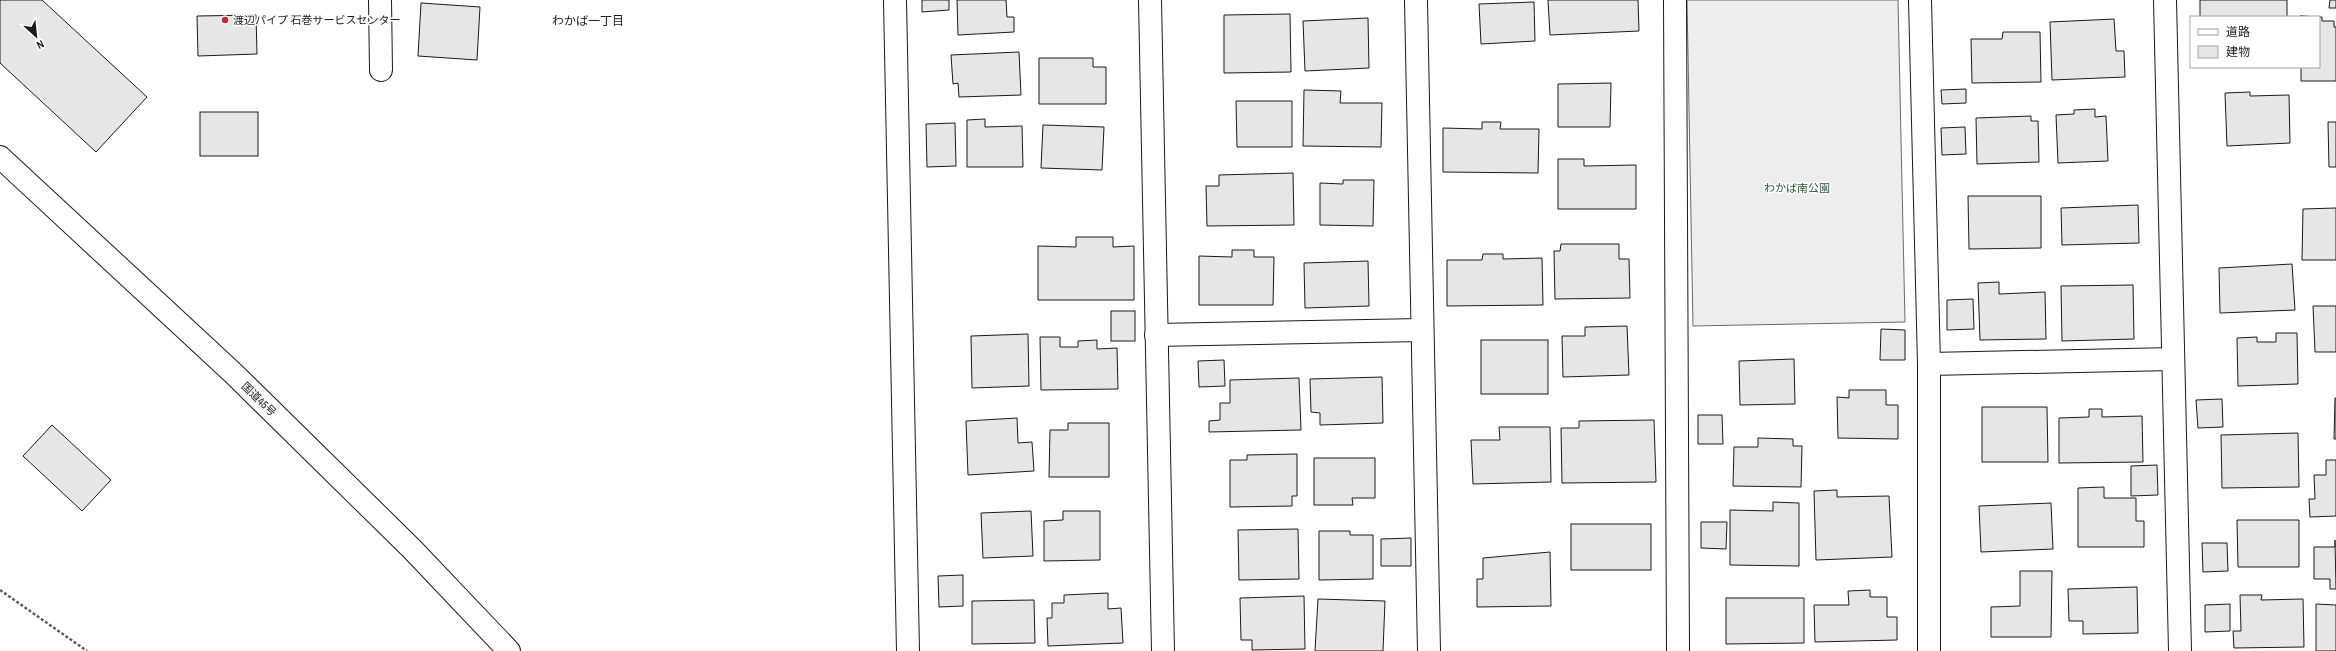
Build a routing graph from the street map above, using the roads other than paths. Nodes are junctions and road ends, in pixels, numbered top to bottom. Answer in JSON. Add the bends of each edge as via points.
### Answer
{"nodes":[{"id":1,"x":380,"y":0,"type":"edge"},
{"id":2,"x":895,"y":0,"type":"edge"},
{"id":3,"x":1150,"y":0,"type":"edge"},
{"id":4,"x":1416,"y":0,"type":"edge"},
{"id":5,"x":1675,"y":0,"type":"edge"},
{"id":6,"x":1920,"y":0,"type":"edge"},
{"id":7,"x":2165,"y":0,"type":"edge"},
{"id":8,"x":381,"y":70,"type":"dead end"},
{"id":9,"x":0,"y":157,"type":"edge"},
{"id":10,"x":1422,"y":330,"type":"junction"},
{"id":11,"x":1156,"y":335,"type":"junction"},
{"id":12,"x":2174,"y":359,"type":"junction"},
{"id":13,"x":1929,"y":364,"type":"junction"},
{"id":14,"x":510,"y":651,"type":"edge"},
{"id":15,"x":908,"y":651,"type":"edge"},
{"id":16,"x":1163,"y":651,"type":"edge"},
{"id":17,"x":1429,"y":651,"type":"edge"},
{"id":18,"x":1678,"y":651,"type":"edge"},
{"id":19,"x":1930,"y":651,"type":"edge"},
{"id":20,"x":2180,"y":651,"type":"edge"}],
"edges":[{"from":1,"to":8,"type":"main road"},
{"from":2,"to":15,"type":"main road"},
{"from":3,"to":11,"type":"main road"},
{"from":4,"to":10,"type":"main road"},
{"from":5,"to":18,"type":"main road"},
{"from":6,"to":13,"type":"main road"},
{"from":7,"to":12,"type":"main road"},
{"from":9,"to":14,"type":"main road","name":"国道45号","via":[[239,379],[412,549]]},
{"from":10,"to":11,"type":"main road"},
{"from":10,"to":17,"type":"main road"},
{"from":11,"to":16,"type":"main road"},
{"from":12,"to":13,"type":"main road"},
{"from":12,"to":20,"type":"main road"},
{"from":13,"to":19,"type":"main road"}]}
